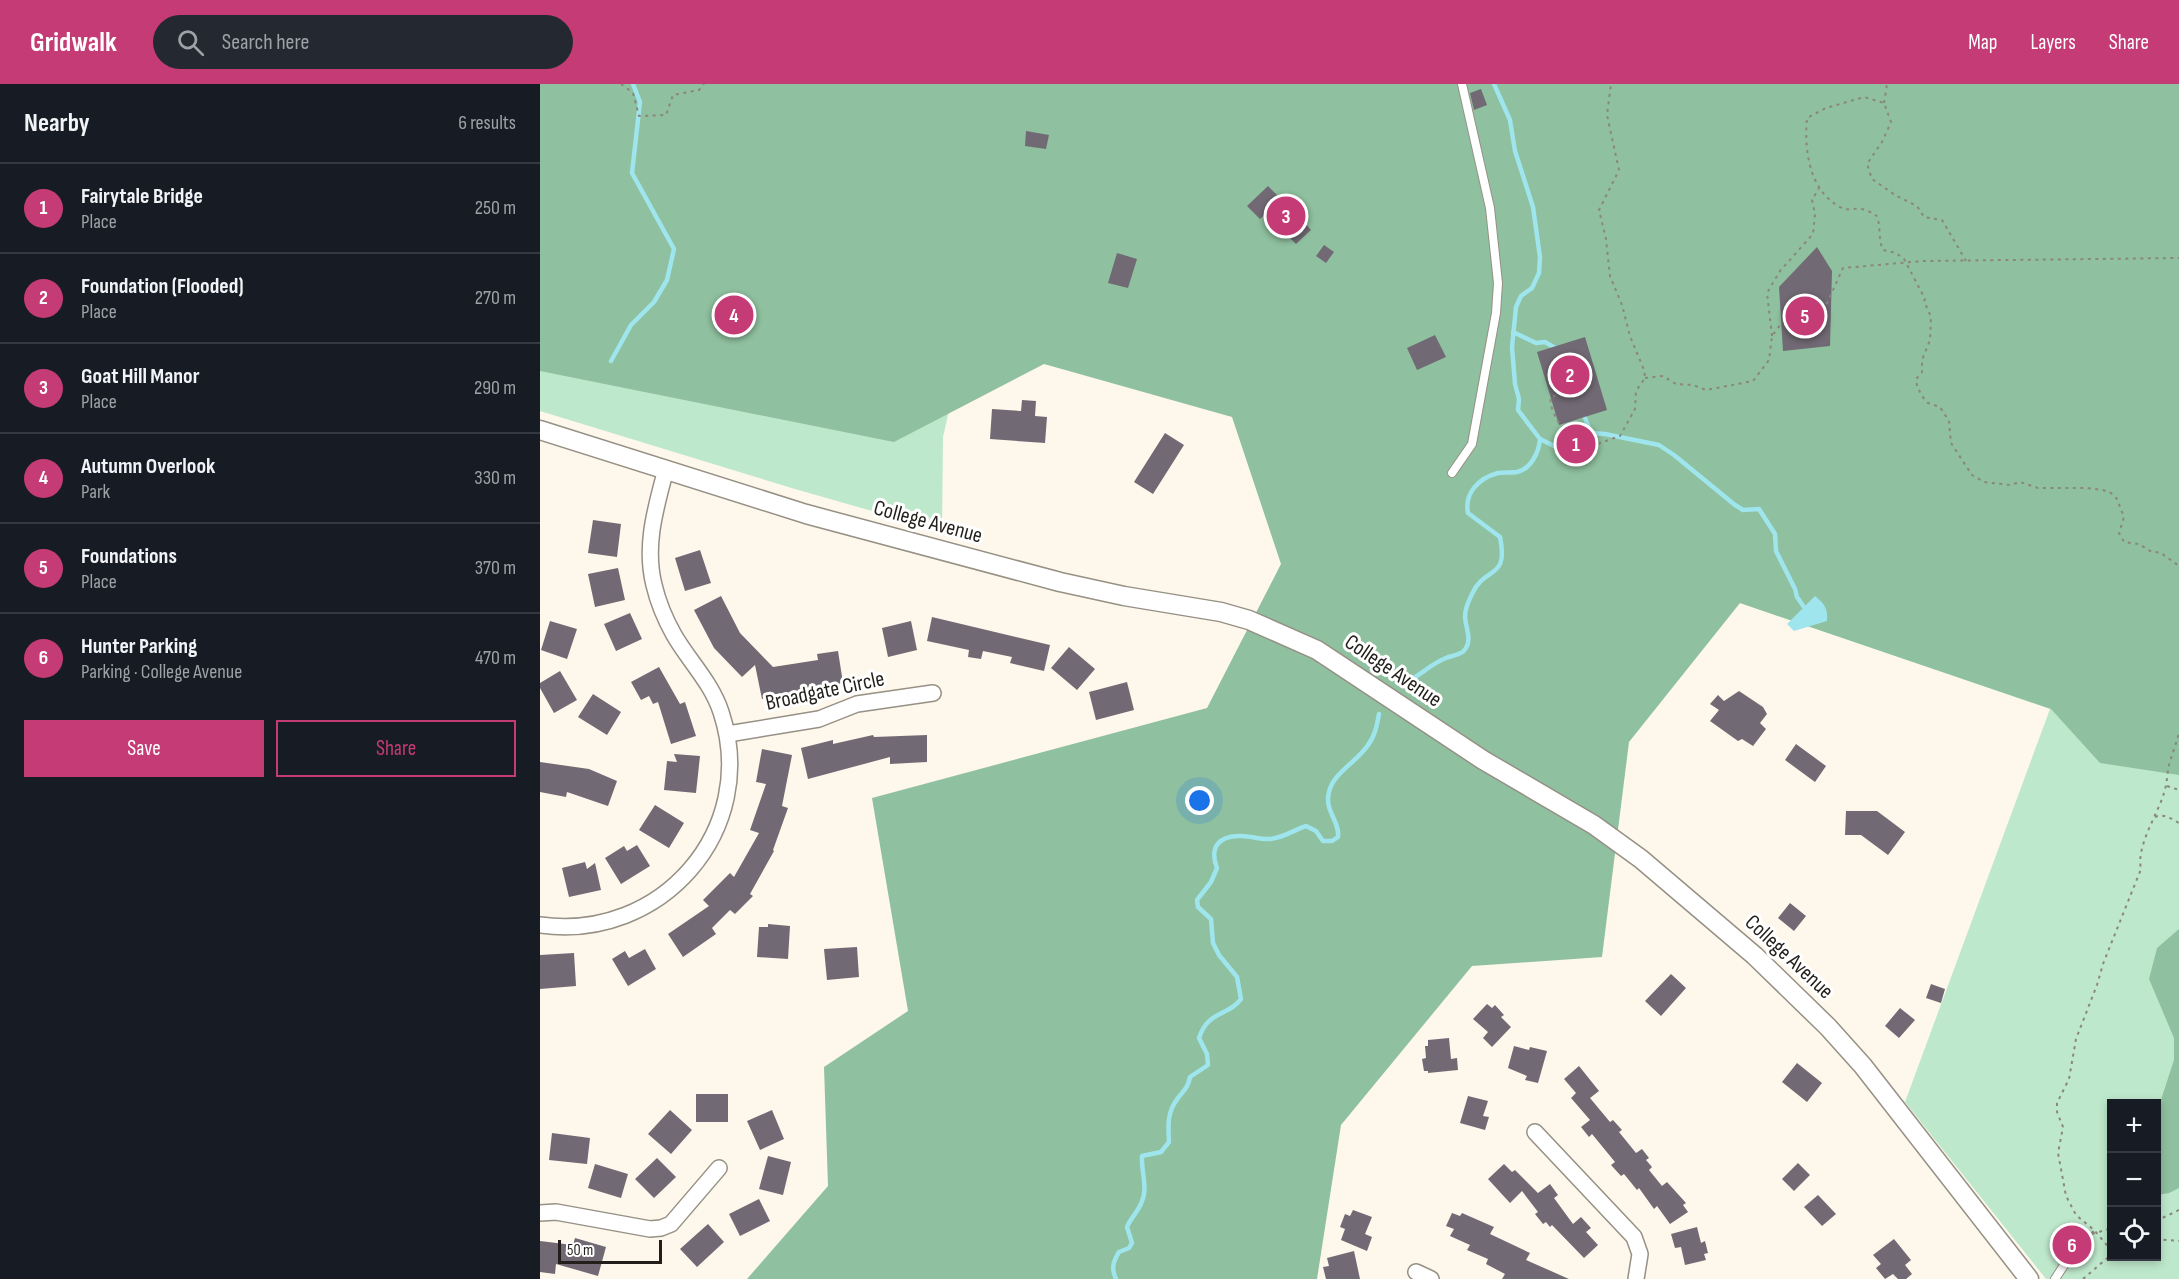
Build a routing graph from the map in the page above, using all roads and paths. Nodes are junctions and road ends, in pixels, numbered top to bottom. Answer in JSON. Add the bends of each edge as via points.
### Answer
{"nodes":[{"id":1,"x":621,"y":84,"type":"edge"},
{"id":2,"x":704,"y":84,"type":"edge"},
{"id":3,"x":1462,"y":84,"type":"edge"},
{"id":4,"x":1611,"y":84,"type":"edge"},
{"id":5,"x":1887,"y":84,"type":"edge"},
{"id":6,"x":1884,"y":103,"type":"junction"},
{"id":7,"x":1819,"y":188,"type":"junction"},
{"id":8,"x":2179,"y":258,"type":"edge"},
{"id":9,"x":1966,"y":261,"type":"junction"},
{"id":10,"x":1906,"y":264,"type":"junction"},
{"id":11,"x":1772,"y":336,"type":"junction"},
{"id":12,"x":1645,"y":378,"type":"junction"},
{"id":13,"x":1563,"y":393,"type":"dead end"},
{"id":14,"x":540,"y":430,"type":"edge"},
{"id":15,"x":666,"y":469,"type":"junction"},
{"id":16,"x":1452,"y":473,"type":"dead end"},
{"id":17,"x":2179,"y":567,"type":"edge"},
{"id":18,"x":933,"y":693,"type":"dead end"},
{"id":19,"x":2179,"y":733,"type":"edge"},
{"id":20,"x":728,"y":734,"type":"junction"},
{"id":21,"x":2166,"y":786,"type":"junction"},
{"id":22,"x":2179,"y":790,"type":"edge"},
{"id":23,"x":2155,"y":817,"type":"junction"},
{"id":24,"x":2179,"y":823,"type":"edge"},
{"id":25,"x":540,"y":925,"type":"edge"},
{"id":26,"x":1535,"y":1132,"type":"dead end"},
{"id":27,"x":719,"y":1168,"type":"dead end"},
{"id":28,"x":2179,"y":1210,"type":"edge"},
{"id":29,"x":540,"y":1213,"type":"edge"},
{"id":30,"x":2161,"y":1219,"type":"edge"},
{"id":31,"x":2107,"y":1230,"type":"edge"},
{"id":32,"x":2097,"y":1233,"type":"junction"},
{"id":33,"x":2092,"y":1234,"type":"dead end"},
{"id":34,"x":2161,"y":1239,"type":"edge"},
{"id":35,"x":2179,"y":1241,"type":"edge"},
{"id":36,"x":2107,"y":1246,"type":"edge"},
{"id":37,"x":2082,"y":1250,"type":"dead end"},
{"id":38,"x":2107,"y":1257,"type":"edge"},
{"id":39,"x":1416,"y":1272,"type":"dead end"},
{"id":40,"x":1431,"y":1279,"type":"edge"},
{"id":41,"x":1636,"y":1279,"type":"edge"},
{"id":42,"x":2029,"y":1279,"type":"edge"},
{"id":43,"x":2055,"y":1279,"type":"edge"},
{"id":44,"x":2083,"y":1279,"type":"edge"}],
"edges":[{"from":1,"to":2,"type":"path","via":[[633,93],[639,116],[666,115],[673,95],[699,90]]},
{"from":3,"to":16,"type":"lane","via":[[1490,208],[1498,283],[1472,444]]},
{"from":4,"to":12,"type":"path","via":[[1607,115],[1619,170],[1599,210],[1610,276]]},
{"from":5,"to":6,"type":"path"},
{"from":6,"to":7,"type":"path","via":[[1864,97],[1807,118],[1805,141]]},
{"from":6,"to":9,"type":"path","via":[[1892,122],[1867,164],[1872,179],[1917,206],[1924,217],[1942,220]]},
{"from":7,"to":10,"type":"path","via":[[1844,210],[1862,208],[1877,216],[1883,250],[1896,253]]},
{"from":7,"to":11,"type":"path","via":[[1812,200],[1813,234],[1780,271],[1767,293]]},
{"from":8,"to":9,"type":"path"},
{"from":9,"to":10,"type":"path"},
{"from":10,"to":11,"type":"path","via":[[1843,268],[1823,312],[1787,316]]},
{"from":10,"to":17,"type":"path","via":[[1931,317],[1930,340],[1917,386],[1949,421],[1951,443],[1971,475],[1984,482],[2020,482],[2038,488],[2086,488],[2111,493],[2124,517],[2119,533],[2124,542],[2161,553]]},
{"from":11,"to":12,"type":"path","via":[[1769,360],[1753,381],[1706,390],[1676,384],[1663,376]]},
{"from":12,"to":13,"type":"path","via":[[1636,391],[1635,409],[1620,436],[1600,443],[1588,454],[1558,423],[1549,405],[1551,398]]},
{"from":14,"to":15,"type":"street","name":"College Avenue"},
{"from":15,"to":20,"type":"street","via":[[650,536],[653,584],[674,637],[707,682]]},
{"from":15,"to":42,"type":"street","name":"College Avenue","via":[[806,514],[1060,582],[1250,620],[1317,650],[1483,760],[1594,825],[1755,956],[1863,1066]]},
{"from":18,"to":20,"type":"street","name":"Broadgate Circle","via":[[857,704],[819,719]]},
{"from":19,"to":21,"type":"path"},
{"from":20,"to":25,"type":"street","via":[[725,804],[715,832],[684,878],[642,908],[620,918],[577,927]]},
{"from":21,"to":22,"type":"path"},
{"from":21,"to":23,"type":"path"},
{"from":23,"to":24,"type":"path","via":[[2168,817]]},
{"from":23,"to":32,"type":"path","via":[[2140,851],[2141,869],[2076,1039],[2069,1079],[2058,1103],[2062,1127],[2058,1153],[2066,1196],[2076,1215]]},
{"from":26,"to":41,"type":"street","via":[[1634,1237],[1640,1254]]},
{"from":27,"to":29,"type":"street","via":[[671,1224],[661,1228]]},
{"from":28,"to":30,"type":"path"},
{"from":31,"to":32,"type":"path"},
{"from":32,"to":33,"type":"path"},
{"from":32,"to":36,"type":"path"},
{"from":34,"to":35,"type":"path"},
{"from":37,"to":43,"type":"lane","via":[[2066,1262]]},
{"from":38,"to":44,"type":"path"},
{"from":39,"to":40,"type":"street"}]}
